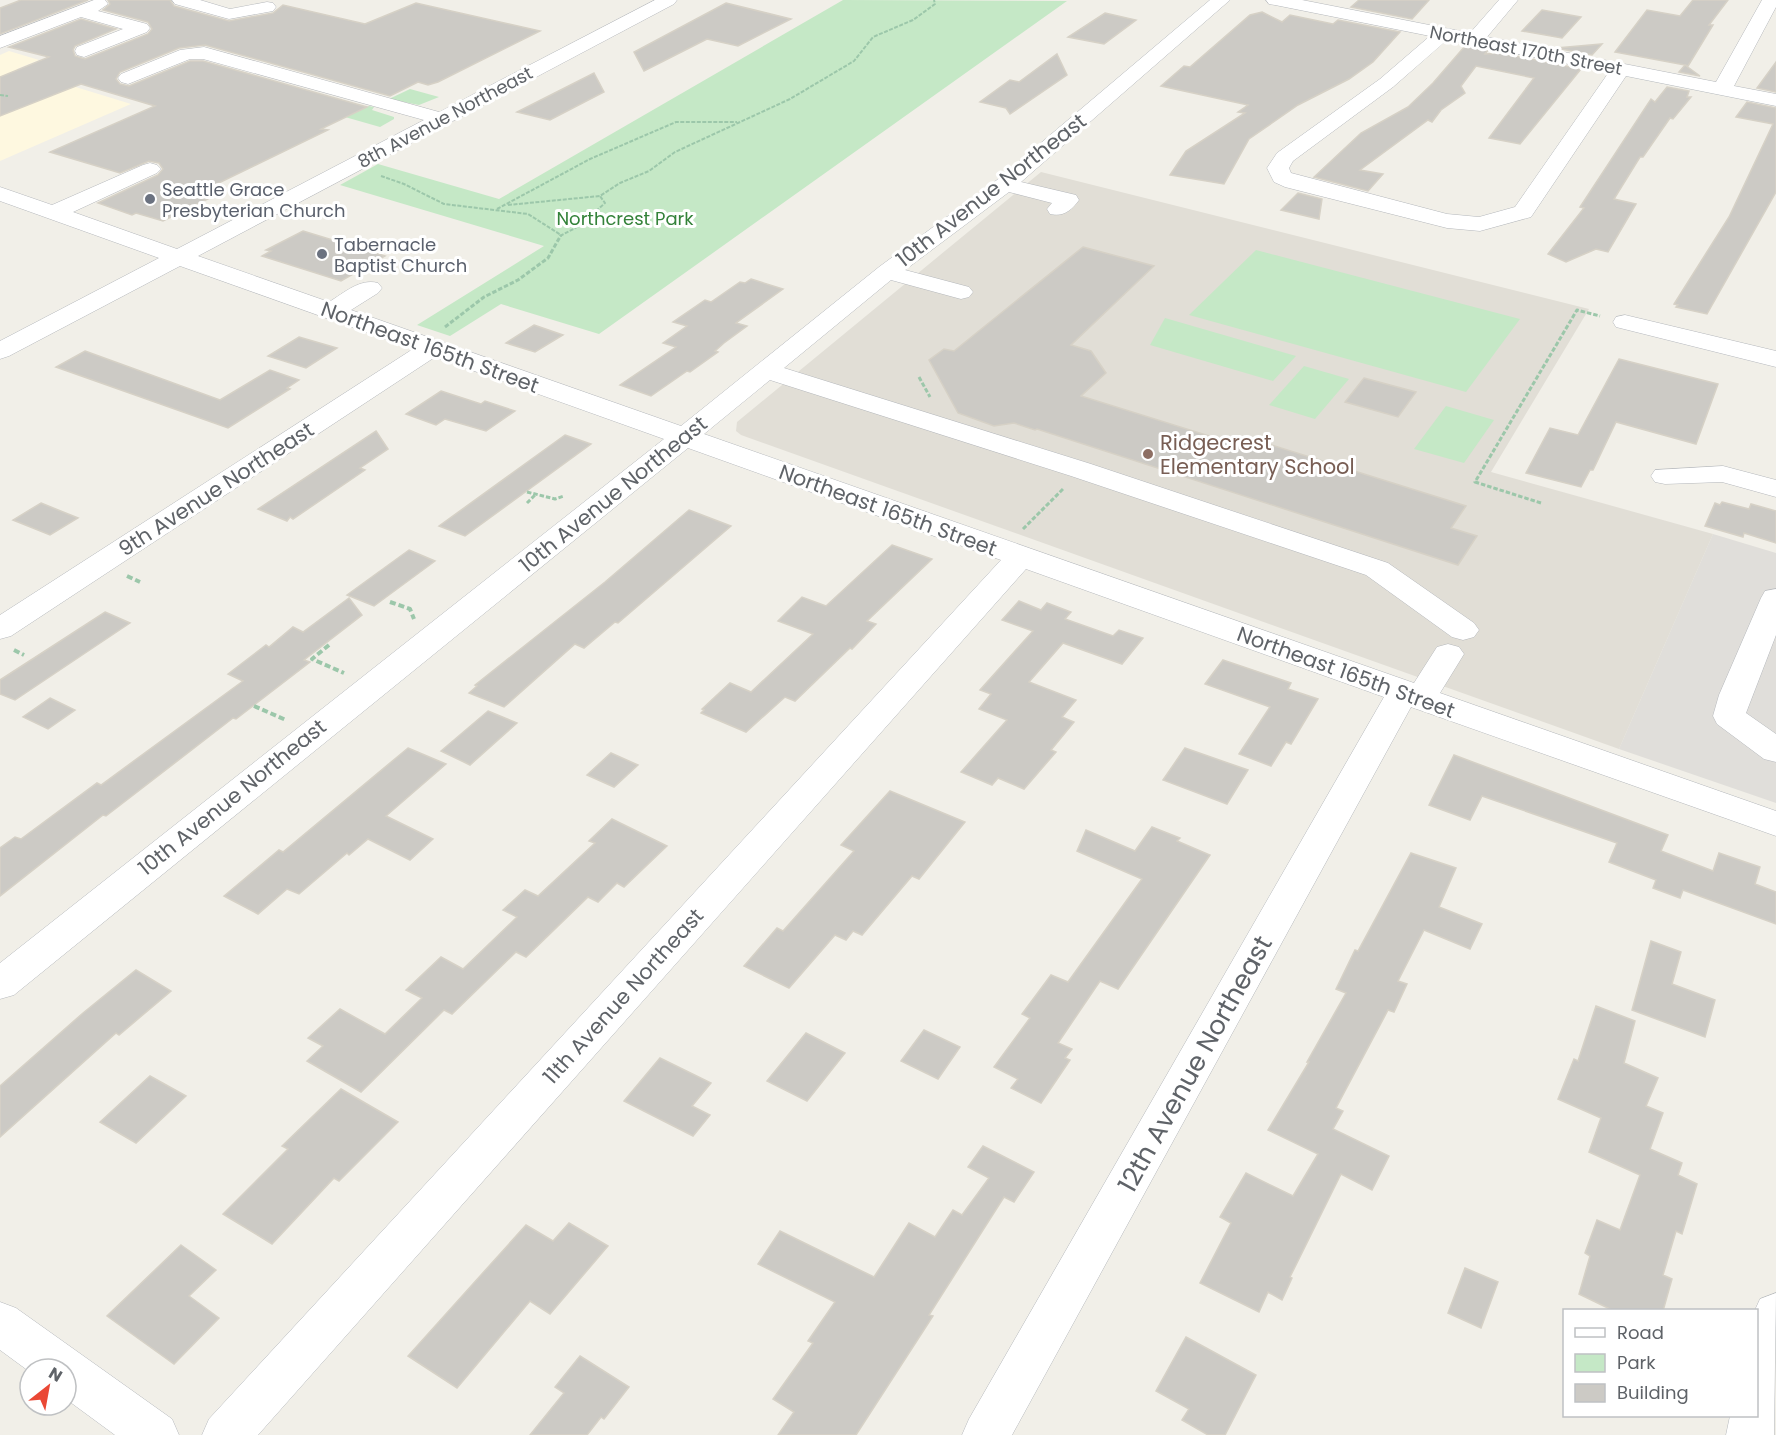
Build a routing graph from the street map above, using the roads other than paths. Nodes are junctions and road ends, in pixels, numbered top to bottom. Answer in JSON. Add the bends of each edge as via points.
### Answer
{"nodes":[{"id":1,"x":109,"y":0,"type":"edge"},
{"id":2,"x":181,"y":0,"type":"edge"},
{"id":3,"x":668,"y":0,"type":"edge"},
{"id":4,"x":1221,"y":0,"type":"edge"},
{"id":5,"x":1275,"y":0,"type":"edge"},
{"id":6,"x":1509,"y":0,"type":"edge"},
{"id":7,"x":1771,"y":0,"type":"edge"},
{"id":8,"x":267,"y":7,"type":"dead end"},
{"id":9,"x":79,"y":11,"type":"junction"},
{"id":10,"x":222,"y":25,"type":"junction"},
{"id":11,"x":1444,"y":33,"type":"junction"},
{"id":12,"x":5,"y":36,"type":"edge"},
{"id":13,"x":1474,"y":39,"type":"junction"},
{"id":14,"x":84,"y":51,"type":"dead end"},
{"id":15,"x":196,"y":53,"type":"junction"},
{"id":16,"x":1621,"y":69,"type":"junction"},
{"id":17,"x":128,"y":78,"type":"dead end"},
{"id":18,"x":1722,"y":89,"type":"junction"},
{"id":19,"x":1776,"y":100,"type":"edge"},
{"id":20,"x":441,"y":119,"type":"junction"},
{"id":21,"x":150,"y":169,"type":"dead end"},
{"id":22,"x":1005,"y":185,"type":"junction"},
{"id":23,"x":0,"y":194,"type":"edge"},
{"id":24,"x":245,"y":200,"type":"dead end"},
{"id":25,"x":1058,"y":209,"type":"dead end"},
{"id":26,"x":281,"y":211,"type":"junction"},
{"id":27,"x":53,"y":213,"type":"junction"},
{"id":28,"x":179,"y":258,"type":"junction"},
{"id":29,"x":887,"y":272,"type":"junction"},
{"id":30,"x":370,"y":288,"type":"dead end"},
{"id":31,"x":961,"y":292,"type":"dead end"},
{"id":32,"x":330,"y":312,"type":"junction"},
{"id":33,"x":1625,"y":322,"type":"road end"},
{"id":34,"x":437,"y":339,"type":"junction"},
{"id":35,"x":0,"y":351,"type":"edge"},
{"id":36,"x":1775,"y":357,"type":"edge"},
{"id":37,"x":767,"y":371,"type":"junction"},
{"id":38,"x":684,"y":437,"type":"junction"},
{"id":39,"x":1665,"y":476,"type":"dead end"},
{"id":40,"x":1776,"y":489,"type":"edge"},
{"id":41,"x":1021,"y":543,"type":"junction"},
{"id":42,"x":1776,"y":598,"type":"edge"},
{"id":43,"x":0,"y":629,"type":"edge"},
{"id":44,"x":1411,"y":696,"type":"junction"},
{"id":45,"x":1776,"y":751,"type":"edge"},
{"id":46,"x":1776,"y":824,"type":"edge"},
{"id":47,"x":0,"y":984,"type":"edge"},
{"id":48,"x":1776,"y":1314,"type":"edge"},
{"id":49,"x":0,"y":1323,"type":"edge"},
{"id":50,"x":47,"y":1357,"type":"edge"},
{"id":51,"x":78,"y":1379,"type":"edge"},
{"id":52,"x":1758,"y":1395,"type":"edge"},
{"id":53,"x":1754,"y":1417,"type":"edge"},
{"id":54,"x":155,"y":1435,"type":"edge"},
{"id":55,"x":226,"y":1435,"type":"edge"},
{"id":56,"x":986,"y":1435,"type":"edge"},
{"id":57,"x":1750,"y":1435,"type":"edge"}],
"edges":[{"from":1,"to":9,"type":"street"},
{"from":2,"to":10,"type":"street"},
{"from":3,"to":20,"type":"street","name":"8th Avenue Northeast"},
{"from":4,"to":22,"type":"street","name":"10th Avenue Northeast"},
{"from":5,"to":11,"type":"street","name":"Northeast 170th Street"},
{"from":6,"to":13,"type":"street"},
{"from":7,"to":18,"type":"street"},
{"from":8,"to":10,"type":"street","via":[[240,12]]},
{"from":9,"to":12,"type":"street"},
{"from":9,"to":14,"type":"street","via":[[141,28]]},
{"from":10,"to":15,"type":"street"},
{"from":11,"to":13,"type":"street","name":"Northeast 170th Street"},
{"from":11,"to":16,"type":"street","via":[[1412,64],[1284,157],[1278,168],[1282,177],[1447,221],[1480,224],[1499,220],[1523,212]]},
{"from":13,"to":16,"type":"street","name":"Northeast 170th Street"},
{"from":15,"to":17,"type":"street"},
{"from":15,"to":20,"type":"street"},
{"from":16,"to":18,"type":"street","name":"Northeast 170th Street"},
{"from":18,"to":19,"type":"street","name":"Northeast 170th Street"},
{"from":20,"to":26,"type":"street","name":"8th Avenue Northeast","via":[[344,171]]},
{"from":21,"to":27,"type":"street"},
{"from":22,"to":25,"type":"street","via":[[1068,200]]},
{"from":22,"to":29,"type":"street","name":"10th Avenue Northeast"},
{"from":23,"to":27,"type":"street","name":"Northeast 165th Street"},
{"from":24,"to":26,"type":"street"},
{"from":26,"to":28,"type":"street","name":"8th Avenue Northeast"},
{"from":27,"to":28,"type":"street","name":"Northeast 165th Street"},
{"from":28,"to":32,"type":"street","name":"Northeast 165th Street"},
{"from":28,"to":35,"type":"street","name":"8th Avenue Northeast"},
{"from":29,"to":31,"type":"street"},
{"from":29,"to":37,"type":"street","name":"10th Avenue Northeast"},
{"from":30,"to":32,"type":"street"},
{"from":32,"to":34,"type":"street","name":"Northeast 165th Street"},
{"from":33,"to":36,"type":"street"},
{"from":34,"to":38,"type":"street","name":"Northeast 165th Street"},
{"from":34,"to":43,"type":"street","name":"9th Avenue Northeast"},
{"from":37,"to":38,"type":"street","name":"10th Avenue Northeast"},
{"from":37,"to":44,"type":"street","name":"12th Avenue Northeast","via":[[1377,569],[1456,642]]},
{"from":38,"to":41,"type":"street","name":"Northeast 165th Street"},
{"from":38,"to":47,"type":"street","name":"10th Avenue Northeast"},
{"from":39,"to":40,"type":"street","via":[[1723,474]]},
{"from":41,"to":44,"type":"street","name":"Northeast 165th Street"},
{"from":41,"to":55,"type":"street","name":"11th Avenue Northeast"},
{"from":42,"to":45,"type":"street","via":[[1729,716]]},
{"from":44,"to":46,"type":"street","name":"Northeast 165th Street"},
{"from":44,"to":56,"type":"street","name":"12th Avenue Northeast"},
{"from":48,"to":52,"type":"street"},
{"from":49,"to":50,"type":"street"},
{"from":51,"to":54,"type":"street"},
{"from":53,"to":57,"type":"street"}]}
